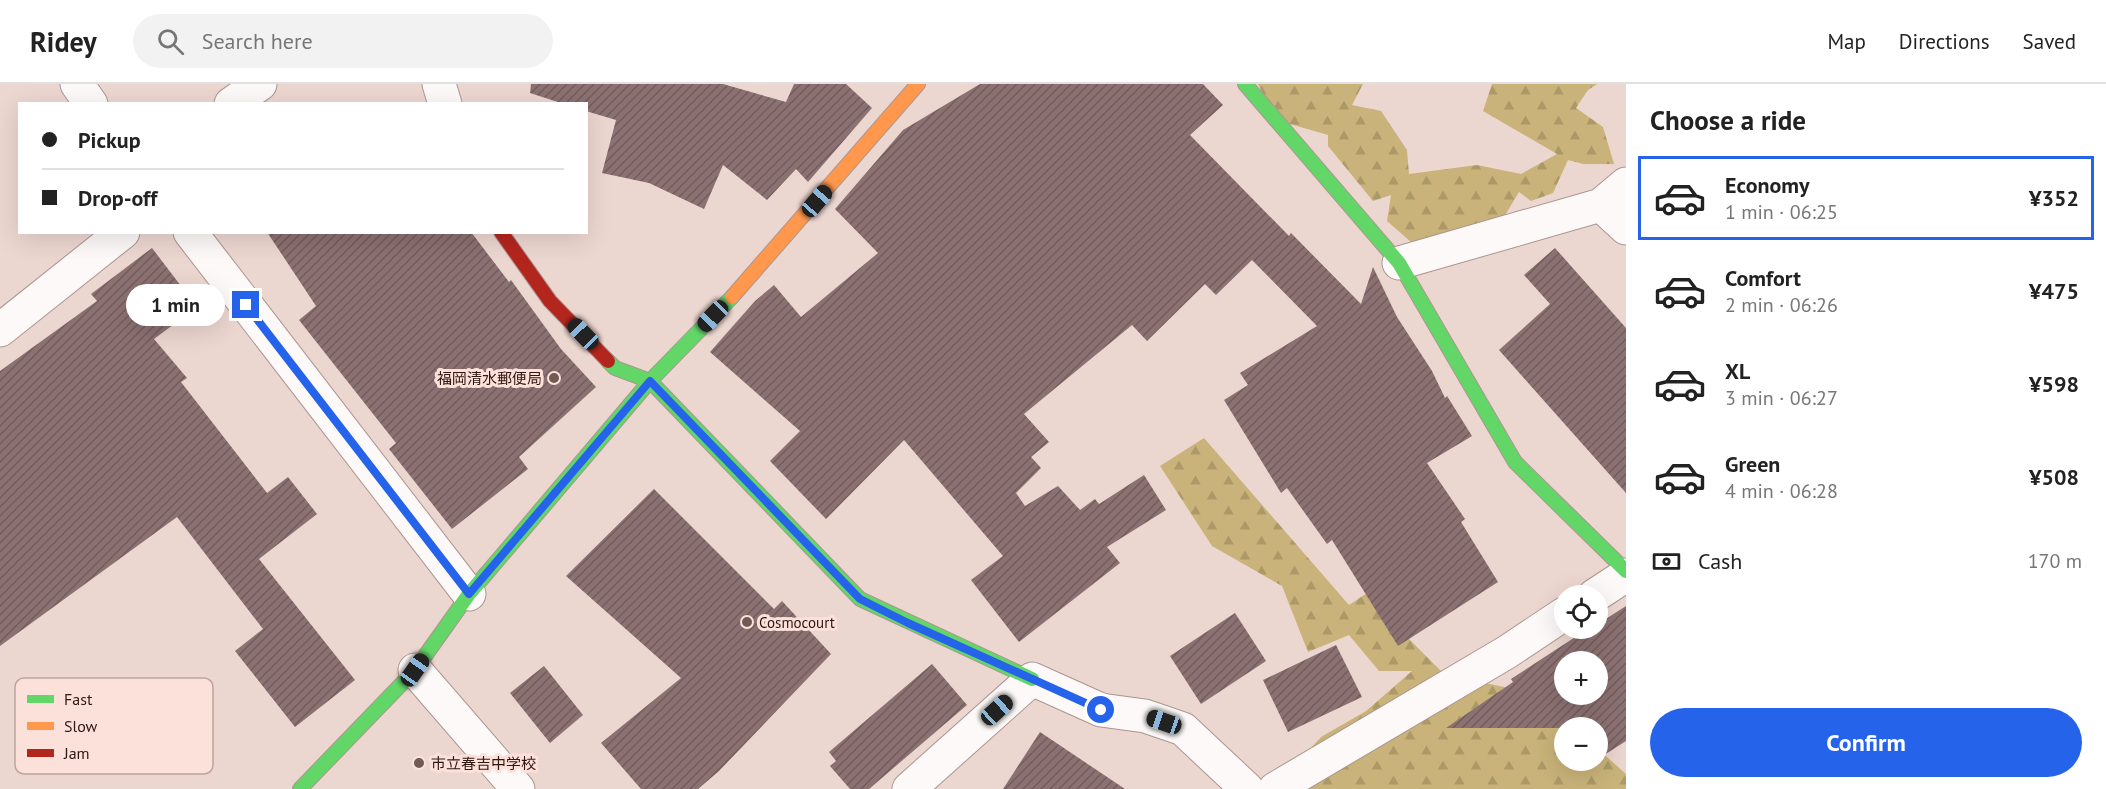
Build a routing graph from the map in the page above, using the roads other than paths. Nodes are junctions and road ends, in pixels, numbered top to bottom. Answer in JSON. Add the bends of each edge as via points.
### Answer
{"nodes":[{"id":1,"x":76,"y":84,"type":"edge"},
{"id":2,"x":260,"y":84,"type":"edge"},
{"id":3,"x":439,"y":84,"type":"edge"},
{"id":4,"x":918,"y":84,"type":"edge"},
{"id":5,"x":1245,"y":84,"type":"edge"},
{"id":6,"x":90,"y":102,"type":"edge"},
{"id":7,"x":234,"y":102,"type":"edge"},
{"id":8,"x":444,"y":102,"type":"edge"},
{"id":9,"x":1626,"y":184,"type":"edge"},
{"id":10,"x":1601,"y":205,"type":"junction"},
{"id":11,"x":1626,"y":228,"type":"edge"},
{"id":12,"x":120,"y":234,"type":"edge"},
{"id":13,"x":192,"y":234,"type":"edge"},
{"id":14,"x":502,"y":234,"type":"edge"},
{"id":15,"x":1399,"y":263,"type":"junction"},
{"id":16,"x":0,"y":330,"type":"edge"},
{"id":17,"x":650,"y":381,"type":"junction"},
{"id":18,"x":1626,"y":573,"type":"edge"},
{"id":19,"x":1608,"y":586,"type":"edge"},
{"id":20,"x":469,"y":594,"type":"junction"},
{"id":21,"x":1554,"y":621,"type":"edge"},
{"id":22,"x":415,"y":670,"type":"junction"},
{"id":23,"x":1032,"y":679,"type":"junction"},
{"id":24,"x":300,"y":789,"type":"edge"},
{"id":25,"x":519,"y":789,"type":"edge"},
{"id":26,"x":909,"y":789,"type":"edge"},
{"id":27,"x":1247,"y":789,"type":"edge"},
{"id":28,"x":1275,"y":789,"type":"edge"}],
"edges":[{"from":1,"to":6,"type":"street"},
{"from":2,"to":7,"type":"street"},
{"from":3,"to":8,"type":"street"},
{"from":4,"to":17,"type":"street","via":[[745,284]]},
{"from":5,"to":15,"type":"street"},
{"from":9,"to":10,"type":"street"},
{"from":10,"to":11,"type":"street"},
{"from":10,"to":15,"type":"street"},
{"from":12,"to":16,"type":"street"},
{"from":13,"to":20,"type":"street"},
{"from":14,"to":17,"type":"street","via":[[550,301],[615,368]]},
{"from":15,"to":18,"type":"street","via":[[1515,462]]},
{"from":17,"to":20,"type":"street"},
{"from":17,"to":23,"type":"street","via":[[860,599]]},
{"from":18,"to":19,"type":"street"},
{"from":20,"to":22,"type":"street"},
{"from":21,"to":28,"type":"street"},
{"from":22,"to":24,"type":"street"},
{"from":22,"to":25,"type":"street"},
{"from":23,"to":26,"type":"street"},
{"from":23,"to":27,"type":"street","via":[[1101,710],[1144,716],[1183,729]]}]}
